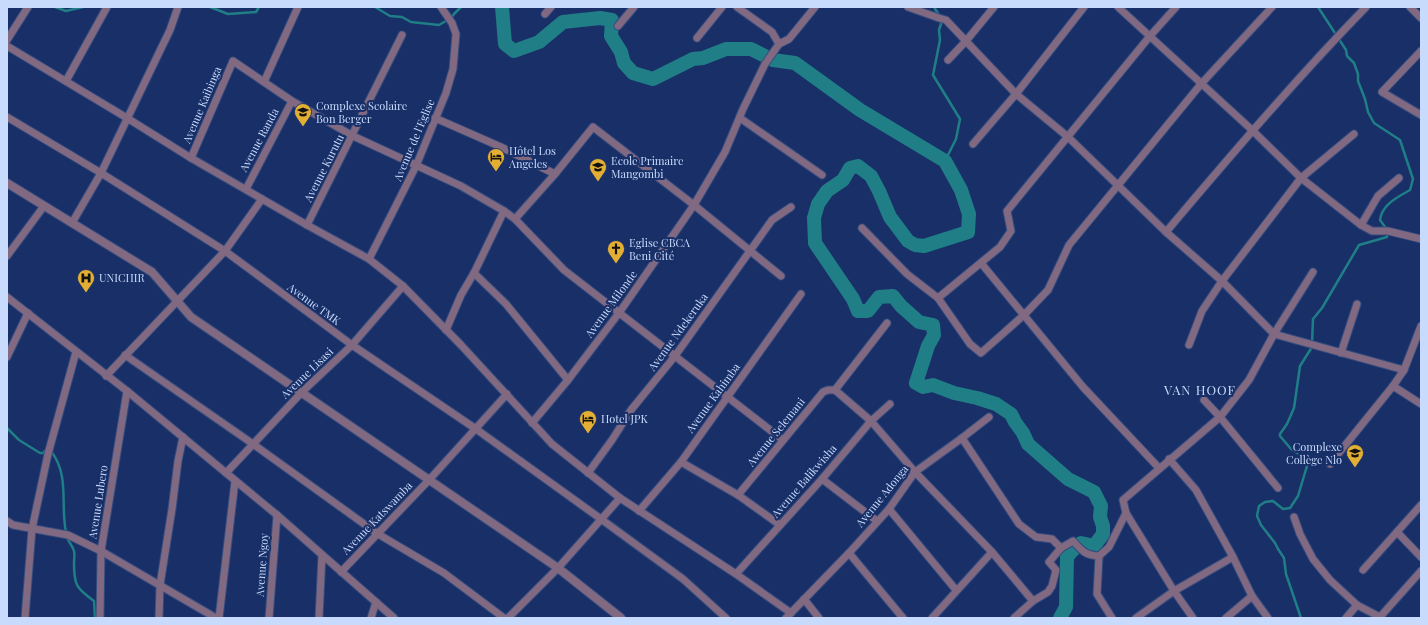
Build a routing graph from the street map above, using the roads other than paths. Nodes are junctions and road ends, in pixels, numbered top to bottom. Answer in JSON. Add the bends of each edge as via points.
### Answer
{"nodes":[{"id":1,"x":28,"y":7,"type":"edge"},
{"id":2,"x":107,"y":7,"type":"edge"},
{"id":3,"x":178,"y":7,"type":"edge"},
{"id":4,"x":298,"y":7,"type":"edge"},
{"id":5,"x":441,"y":7,"type":"edge"},
{"id":6,"x":551,"y":7,"type":"edge"},
{"id":7,"x":634,"y":7,"type":"edge"},
{"id":8,"x":722,"y":7,"type":"edge"},
{"id":9,"x":737,"y":7,"type":"edge"},
{"id":10,"x":815,"y":7,"type":"edge"},
{"id":11,"x":908,"y":7,"type":"edge"},
{"id":12,"x":994,"y":7,"type":"edge"},
{"id":13,"x":1084,"y":7,"type":"edge"},
{"id":14,"x":1118,"y":7,"type":"edge"},
{"id":15,"x":1176,"y":7,"type":"edge"},
{"id":16,"x":1272,"y":7,"type":"edge"},
{"id":17,"x":1366,"y":7,"type":"edge"},
{"id":18,"x":1410,"y":7,"type":"edge"},
{"id":19,"x":545,"y":14,"type":"dead end"},
{"id":20,"x":1421,"y":18,"type":"edge"},
{"id":21,"x":618,"y":26,"type":"dead end"},
{"id":22,"x":402,"y":35,"type":"dead end"},
{"id":23,"x":1150,"y":36,"type":"junction"},
{"id":24,"x":697,"y":38,"type":"dead end"},
{"id":25,"x":7,"y":40,"type":"edge"},
{"id":26,"x":966,"y":40,"type":"junction"},
{"id":27,"x":7,"y":46,"type":"edge"},
{"id":28,"x":777,"y":47,"type":"junction"},
{"id":29,"x":1421,"y":51,"type":"edge"},
{"id":30,"x":948,"y":60,"type":"dead end"},
{"id":31,"x":66,"y":81,"type":"junction"},
{"id":32,"x":264,"y":82,"type":"junction"},
{"id":33,"x":1201,"y":84,"type":"junction"},
{"id":34,"x":1016,"y":94,"type":"junction"},
{"id":35,"x":292,"y":101,"type":"junction"},
{"id":36,"x":1421,"y":115,"type":"edge"},
{"id":37,"x":7,"y":117,"type":"edge"},
{"id":38,"x":127,"y":118,"type":"junction"},
{"id":39,"x":435,"y":118,"type":"junction"},
{"id":40,"x":740,"y":118,"type":"junction"},
{"id":41,"x":1252,"y":130,"type":"junction"},
{"id":42,"x":1354,"y":134,"type":"dead end"},
{"id":43,"x":352,"y":136,"type":"junction"},
{"id":44,"x":1068,"y":137,"type":"junction"},
{"id":45,"x":973,"y":144,"type":"dead end"},
{"id":46,"x":191,"y":158,"type":"junction"},
{"id":47,"x":416,"y":166,"type":"junction"},
{"id":48,"x":101,"y":173,"type":"junction"},
{"id":49,"x":555,"y":174,"type":"junction"},
{"id":50,"x":822,"y":176,"type":"dead end"},
{"id":51,"x":1301,"y":178,"type":"junction"},
{"id":52,"x":1399,"y":178,"type":"dead end"},
{"id":53,"x":7,"y":183,"type":"edge"},
{"id":54,"x":1118,"y":185,"type":"junction"},
{"id":55,"x":246,"y":189,"type":"junction"},
{"id":56,"x":262,"y":199,"type":"junction"},
{"id":57,"x":694,"y":205,"type":"junction"},
{"id":58,"x":44,"y":206,"type":"junction"},
{"id":59,"x":790,"y":207,"type":"dead end"},
{"id":60,"x":504,"y":211,"type":"junction"},
{"id":61,"x":515,"y":219,"type":"junction"},
{"id":62,"x":72,"y":223,"type":"junction"},
{"id":63,"x":307,"y":225,"type":"junction"},
{"id":64,"x":1361,"y":225,"type":"junction"},
{"id":65,"x":862,"y":228,"type":"dead end"},
{"id":66,"x":1166,"y":232,"type":"junction"},
{"id":67,"x":1421,"y":238,"type":"edge"},
{"id":68,"x":8,"y":252,"type":"edge"},
{"id":69,"x":225,"y":252,"type":"junction"},
{"id":70,"x":750,"y":252,"type":"junction"},
{"id":71,"x":369,"y":259,"type":"junction"},
{"id":72,"x":981,"y":262,"type":"junction"},
{"id":73,"x":1313,"y":272,"type":"dead end"},
{"id":74,"x":474,"y":273,"type":"junction"},
{"id":75,"x":781,"y":276,"type":"dead end"},
{"id":76,"x":1222,"y":281,"type":"junction"},
{"id":77,"x":403,"y":286,"type":"junction"},
{"id":78,"x":801,"y":294,"type":"dead end"},
{"id":79,"x":7,"y":298,"type":"edge"},
{"id":80,"x":938,"y":298,"type":"junction"},
{"id":81,"x":177,"y":301,"type":"junction"},
{"id":82,"x":1357,"y":304,"type":"dead end"},
{"id":83,"x":28,"y":313,"type":"junction"},
{"id":84,"x":619,"y":313,"type":"junction"},
{"id":85,"x":1025,"y":314,"type":"junction"},
{"id":86,"x":887,"y":323,"type":"dead end"},
{"id":87,"x":1421,"y":326,"type":"edge"},
{"id":88,"x":446,"y":330,"type":"junction"},
{"id":89,"x":1274,"y":334,"type":"junction"},
{"id":90,"x":352,"y":345,"type":"junction"},
{"id":91,"x":1189,"y":345,"type":"dead end"},
{"id":92,"x":76,"y":352,"type":"junction"},
{"id":93,"x":1341,"y":352,"type":"junction"},
{"id":94,"x":126,"y":355,"type":"junction"},
{"id":95,"x":675,"y":356,"type":"junction"},
{"id":96,"x":7,"y":357,"type":"edge"},
{"id":97,"x":1404,"y":370,"type":"junction"},
{"id":98,"x":106,"y":376,"type":"junction"},
{"id":99,"x":568,"y":380,"type":"junction"},
{"id":100,"x":1393,"y":386,"type":"junction"},
{"id":101,"x":835,"y":390,"type":"junction"},
{"id":102,"x":127,"y":391,"type":"junction"},
{"id":103,"x":302,"y":392,"type":"junction"},
{"id":104,"x":507,"y":394,"type":"junction"},
{"id":105,"x":728,"y":397,"type":"junction"},
{"id":106,"x":1204,"y":400,"type":"dead end"},
{"id":107,"x":890,"y":404,"type":"dead end"},
{"id":108,"x":1421,"y":404,"type":"edge"},
{"id":109,"x":989,"y":417,"type":"dead end"},
{"id":110,"x":1220,"y":417,"type":"junction"},
{"id":111,"x":871,"y":421,"type":"junction"},
{"id":112,"x":532,"y":423,"type":"junction"},
{"id":113,"x":476,"y":429,"type":"junction"},
{"id":114,"x":183,"y":437,"type":"junction"},
{"id":115,"x":962,"y":438,"type":"junction"},
{"id":116,"x":783,"y":440,"type":"junction"},
{"id":117,"x":253,"y":444,"type":"junction"},
{"id":118,"x":1169,"y":460,"type":"junction"},
{"id":119,"x":680,"y":462,"type":"junction"},
{"id":120,"x":1330,"y":464,"type":"dead end"},
{"id":121,"x":1159,"y":468,"type":"junction"},
{"id":122,"x":915,"y":472,"type":"junction"},
{"id":123,"x":226,"y":473,"type":"junction"},
{"id":124,"x":588,"y":474,"type":"junction"},
{"id":125,"x":822,"y":479,"type":"junction"},
{"id":126,"x":429,"y":480,"type":"junction"},
{"id":127,"x":235,"y":481,"type":"junction"},
{"id":128,"x":1278,"y":488,"type":"dead end"},
{"id":129,"x":738,"y":495,"type":"junction"},
{"id":130,"x":620,"y":498,"type":"junction"},
{"id":131,"x":1421,"y":505,"type":"edge"},
{"id":132,"x":889,"y":509,"type":"junction"},
{"id":133,"x":639,"y":511,"type":"junction"},
{"id":134,"x":1126,"y":513,"type":"junction"},
{"id":135,"x":277,"y":514,"type":"junction"},
{"id":136,"x":1294,"y":516,"type":"dead end"},
{"id":137,"x":601,"y":519,"type":"junction"},
{"id":138,"x":7,"y":521,"type":"edge"},
{"id":139,"x":877,"y":521,"type":"junction"},
{"id":140,"x":780,"y":525,"type":"junction"},
{"id":141,"x":32,"y":529,"type":"junction"},
{"id":142,"x":1397,"y":532,"type":"junction"},
{"id":143,"x":378,"y":534,"type":"junction"},
{"id":144,"x":1061,"y":548,"type":"junction"},
{"id":145,"x":102,"y":551,"type":"junction"},
{"id":146,"x":992,"y":552,"type":"junction"},
{"id":147,"x":848,"y":553,"type":"junction"},
{"id":148,"x":322,"y":555,"type":"junction"},
{"id":149,"x":1098,"y":556,"type":"junction"},
{"id":150,"x":1233,"y":557,"type":"junction"},
{"id":151,"x":1421,"y":557,"type":"edge"},
{"id":152,"x":558,"y":568,"type":"junction"},
{"id":153,"x":1364,"y":570,"type":"dead end"},
{"id":154,"x":1421,"y":570,"type":"edge"},
{"id":155,"x":341,"y":572,"type":"junction"},
{"id":156,"x":736,"y":574,"type":"junction"},
{"id":157,"x":160,"y":585,"type":"junction"},
{"id":158,"x":956,"y":590,"type":"junction"},
{"id":159,"x":1174,"y":591,"type":"junction"},
{"id":160,"x":1252,"y":596,"type":"junction"},
{"id":161,"x":804,"y":599,"type":"junction"},
{"id":162,"x":1033,"y":601,"type":"junction"},
{"id":163,"x":376,"y":602,"type":"junction"},
{"id":164,"x":1356,"y":605,"type":"junction"},
{"id":165,"x":788,"y":616,"type":"edge"},
{"id":166,"x":25,"y":618,"type":"edge"},
{"id":167,"x":100,"y":618,"type":"edge"},
{"id":168,"x":159,"y":618,"type":"edge"},
{"id":169,"x":218,"y":618,"type":"edge"},
{"id":170,"x":269,"y":618,"type":"edge"},
{"id":171,"x":319,"y":618,"type":"edge"},
{"id":172,"x":371,"y":618,"type":"edge"},
{"id":173,"x":394,"y":618,"type":"edge"},
{"id":174,"x":504,"y":618,"type":"edge"},
{"id":175,"x":508,"y":618,"type":"edge"},
{"id":176,"x":621,"y":618,"type":"edge"},
{"id":177,"x":726,"y":618,"type":"edge"},
{"id":178,"x":818,"y":618,"type":"edge"},
{"id":179,"x":904,"y":618,"type":"edge"},
{"id":180,"x":932,"y":618,"type":"edge"},
{"id":181,"x":1014,"y":618,"type":"edge"},
{"id":182,"x":1112,"y":618,"type":"edge"},
{"id":183,"x":1136,"y":618,"type":"edge"},
{"id":184,"x":1193,"y":618,"type":"edge"},
{"id":185,"x":1226,"y":618,"type":"edge"},
{"id":186,"x":1268,"y":618,"type":"edge"},
{"id":187,"x":1346,"y":618,"type":"edge"}],
"edges":[{"from":1,"to":25,"type":"street"},
{"from":2,"to":31,"type":"street"},
{"from":3,"to":38,"type":"street","via":[[170,30]]},
{"from":4,"to":32,"type":"street"},
{"from":5,"to":39,"type":"street","name":"Avenue de l'Eglise","via":[[456,34],[453,69]]},
{"from":6,"to":19,"type":"street"},
{"from":7,"to":21,"type":"street"},
{"from":8,"to":24,"type":"street"},
{"from":9,"to":28,"type":"street","via":[[772,32]]},
{"from":10,"to":28,"type":"street","name":"Avenue Milonde","via":[[789,39]]},
{"from":11,"to":26,"type":"street","via":[[946,20]]},
{"from":12,"to":26,"type":"street"},
{"from":13,"to":34,"type":"street"},
{"from":14,"to":23,"type":"street"},
{"from":15,"to":23,"type":"street"},
{"from":16,"to":33,"type":"street"},
{"from":17,"to":41,"type":"street"},
{"from":18,"to":20,"type":"street"},
{"from":22,"to":43,"type":"street","name":"Avenue Kurutu"},
{"from":23,"to":33,"type":"street"},
{"from":23,"to":44,"type":"street"},
{"from":26,"to":30,"type":"street"},
{"from":26,"to":34,"type":"street"},
{"from":27,"to":31,"type":"street"},
{"from":28,"to":40,"type":"street","name":"Avenue Milonde","via":[[757,80]]},
{"from":29,"to":36,"type":"street","via":[[1382,92]]},
{"from":31,"to":38,"type":"street"},
{"from":32,"to":35,"type":"street"},
{"from":32,"to":46,"type":"street","name":"Avenue Kaibinga","via":[[233,61]]},
{"from":33,"to":41,"type":"street"},
{"from":33,"to":54,"type":"street"},
{"from":34,"to":44,"type":"street"},
{"from":34,"to":45,"type":"street"},
{"from":35,"to":43,"type":"street"},
{"from":35,"to":55,"type":"street","name":"Avenue Randa"},
{"from":37,"to":48,"type":"street","name":"Avenue TMK"},
{"from":38,"to":46,"type":"street"},
{"from":38,"to":48,"type":"street"},
{"from":39,"to":47,"type":"street","name":"Avenue de l'Eglise"},
{"from":39,"to":49,"type":"street"},
{"from":40,"to":50,"type":"street"},
{"from":40,"to":57,"type":"street","name":"Avenue Milonde","via":[[725,152]]},
{"from":41,"to":51,"type":"street"},
{"from":41,"to":66,"type":"street"},
{"from":42,"to":51,"type":"street"},
{"from":43,"to":47,"type":"street"},
{"from":43,"to":63,"type":"street","name":"Avenue Kurutu"},
{"from":44,"to":54,"type":"street"},
{"from":44,"to":72,"type":"street","via":[[1007,211],[1011,231],[1000,247]]},
{"from":46,"to":55,"type":"street"},
{"from":47,"to":60,"type":"street","via":[[460,186]]},
{"from":47,"to":71,"type":"street","name":"Avenue de l'Eglise"},
{"from":48,"to":62,"type":"street"},
{"from":48,"to":69,"type":"street","name":"Avenue TMK"},
{"from":49,"to":57,"type":"street","via":[[592,127]]},
{"from":49,"to":61,"type":"street"},
{"from":51,"to":64,"type":"street"},
{"from":51,"to":76,"type":"street"},
{"from":52,"to":64,"type":"street","via":[[1378,196]]},
{"from":53,"to":58,"type":"street"},
{"from":54,"to":66,"type":"street"},
{"from":54,"to":85,"type":"street","via":[[1069,245],[1048,290]]},
{"from":55,"to":56,"type":"street"},
{"from":56,"to":63,"type":"street"},
{"from":56,"to":69,"type":"street"},
{"from":57,"to":70,"type":"street"},
{"from":57,"to":84,"type":"street","name":"Avenue Milonde"},
{"from":58,"to":62,"type":"street"},
{"from":58,"to":68,"type":"street"},
{"from":59,"to":70,"type":"street","name":"Avenue Ndekeruka","via":[[772,220]]},
{"from":60,"to":61,"type":"street"},
{"from":60,"to":74,"type":"street"},
{"from":61,"to":84,"type":"street","via":[[564,270]]},
{"from":62,"to":81,"type":"street","via":[[152,272]]},
{"from":63,"to":71,"type":"street"},
{"from":64,"to":67,"type":"street","via":[[1372,231],[1388,231]]},
{"from":65,"to":80,"type":"street","via":[[907,274]]},
{"from":66,"to":76,"type":"street"},
{"from":69,"to":81,"type":"street"},
{"from":69,"to":90,"type":"street","name":"Avenue TMK"},
{"from":70,"to":75,"type":"street"},
{"from":70,"to":95,"type":"street","name":"Avenue Ndekeruka"},
{"from":71,"to":77,"type":"street"},
{"from":72,"to":80,"type":"street"},
{"from":72,"to":85,"type":"street"},
{"from":73,"to":89,"type":"street"},
{"from":74,"to":88,"type":"street"},
{"from":74,"to":99,"type":"street","via":[[506,304]]},
{"from":76,"to":89,"type":"street"},
{"from":76,"to":91,"type":"street","via":[[1202,311]]},
{"from":77,"to":88,"type":"street"},
{"from":77,"to":90,"type":"street","name":"Avenue Lisasi"},
{"from":78,"to":105,"type":"street","name":"Avenue Kahimba"},
{"from":79,"to":83,"type":"street"},
{"from":80,"to":85,"type":"street","via":[[970,344],[981,353]]},
{"from":81,"to":94,"type":"street"},
{"from":81,"to":103,"type":"street","via":[[191,317]]},
{"from":82,"to":93,"type":"street"},
{"from":83,"to":92,"type":"street"},
{"from":83,"to":96,"type":"street"},
{"from":84,"to":95,"type":"street"},
{"from":84,"to":99,"type":"street","name":"Avenue Milonde"},
{"from":85,"to":121,"type":"street","via":[[1083,387]]},
{"from":86,"to":101,"type":"street"},
{"from":87,"to":97,"type":"street"},
{"from":88,"to":104,"type":"street"},
{"from":89,"to":93,"type":"street"},
{"from":89,"to":110,"type":"street","via":[[1249,380]]},
{"from":90,"to":103,"type":"street","name":"Avenue Lisasi"},
{"from":90,"to":113,"type":"street","name":"Avenue TMK"},
{"from":92,"to":98,"type":"street"},
{"from":92,"to":141,"type":"street","via":[[48,451]]},
{"from":93,"to":97,"type":"street"},
{"from":94,"to":98,"type":"street"},
{"from":94,"to":117,"type":"street"},
{"from":95,"to":105,"type":"street"},
{"from":95,"to":124,"type":"street","name":"Avenue Ndekeruka","via":[[631,410]]},
{"from":97,"to":100,"type":"street"},
{"from":98,"to":102,"type":"street"},
{"from":99,"to":112,"type":"street","name":"Avenue Milonde"},
{"from":100,"to":108,"type":"street"},
{"from":100,"to":120,"type":"street"},
{"from":101,"to":111,"type":"street"},
{"from":101,"to":116,"type":"street","name":"Avenue Selemani","via":[[822,392]]},
{"from":102,"to":114,"type":"street"},
{"from":102,"to":145,"type":"street","name":"Avenue Lubero"},
{"from":103,"to":117,"type":"street","name":"Avenue Lisasi"},
{"from":103,"to":126,"type":"street"},
{"from":104,"to":112,"type":"street"},
{"from":104,"to":113,"type":"street"},
{"from":105,"to":116,"type":"street"},
{"from":105,"to":119,"type":"street","name":"Avenue Kahimba"},
{"from":106,"to":110,"type":"street"},
{"from":107,"to":111,"type":"street","name":"Avenue Balikwisha"},
{"from":109,"to":115,"type":"street","name":"Avenue Adonga"},
{"from":110,"to":118,"type":"street"},
{"from":110,"to":128,"type":"street"},
{"from":111,"to":122,"type":"street"},
{"from":111,"to":125,"type":"street","name":"Avenue Balikwisha"},
{"from":112,"to":124,"type":"street","via":[[552,444]]},
{"from":113,"to":126,"type":"street"},
{"from":113,"to":137,"type":"street","name":"Avenue TMK"},
{"from":114,"to":123,"type":"street"},
{"from":114,"to":157,"type":"street"},
{"from":115,"to":122,"type":"street","name":"Avenue Adonga"},
{"from":115,"to":144,"type":"street","via":[[1019,524],[1036,537],[1052,539]]},
{"from":116,"to":129,"type":"street","name":"Avenue Selemani"},
{"from":117,"to":123,"type":"street","name":"Avenue Lisasi"},
{"from":117,"to":143,"type":"street"},
{"from":118,"to":121,"type":"street"},
{"from":118,"to":150,"type":"street","via":[[1196,490]]},
{"from":119,"to":129,"type":"street"},
{"from":119,"to":133,"type":"street","name":"Avenue Kahimba"},
{"from":121,"to":134,"type":"street","via":[[1123,500]]},
{"from":122,"to":132,"type":"street","name":"Avenue Adonga"},
{"from":122,"to":146,"type":"street"},
{"from":123,"to":127,"type":"street"},
{"from":124,"to":130,"type":"street"},
{"from":125,"to":139,"type":"street"},
{"from":125,"to":140,"type":"street","name":"Avenue Balikwisha"},
{"from":126,"to":143,"type":"street","name":"Avenue Katswamba"},
{"from":126,"to":152,"type":"street"},
{"from":127,"to":135,"type":"street"},
{"from":127,"to":169,"type":"street"},
{"from":129,"to":140,"type":"street"},
{"from":130,"to":133,"type":"street"},
{"from":130,"to":137,"type":"street"},
{"from":131,"to":142,"type":"street"},
{"from":132,"to":139,"type":"street","name":"Avenue Adonga"},
{"from":132,"to":158,"type":"street"},
{"from":133,"to":156,"type":"street"},
{"from":134,"to":149,"type":"street","via":[[1109,547]]},
{"from":134,"to":159,"type":"street"},
{"from":135,"to":148,"type":"street"},
{"from":135,"to":170,"type":"street","name":"Avenue Ngoy"},
{"from":136,"to":164,"type":"street","via":[[1313,560]]},
{"from":137,"to":152,"type":"street"},
{"from":137,"to":177,"type":"street","name":"Avenue TMK","via":[[683,579]]},
{"from":138,"to":141,"type":"street"},
{"from":139,"to":147,"type":"street","name":"Avenue Adonga"},
{"from":140,"to":156,"type":"street","name":"Avenue Balikwisha"},
{"from":141,"to":145,"type":"street","via":[[67,535]]},
{"from":141,"to":166,"type":"street"},
{"from":142,"to":151,"type":"street"},
{"from":142,"to":153,"type":"street"},
{"from":143,"to":155,"type":"street","name":"Avenue Katswamba"},
{"from":143,"to":174,"type":"street","via":[[444,573]]},
{"from":144,"to":149,"type":"street","via":[[1073,541],[1090,556]]},
{"from":144,"to":162,"type":"street","via":[[1049,562],[1056,570],[1052,586],[1048,592]]},
{"from":145,"to":157,"type":"street"},
{"from":145,"to":167,"type":"street","name":"Avenue Lubero"},
{"from":146,"to":158,"type":"street"},
{"from":146,"to":162,"type":"street"},
{"from":147,"to":161,"type":"street","name":"Avenue Adonga"},
{"from":147,"to":179,"type":"street"},
{"from":148,"to":155,"type":"street"},
{"from":148,"to":171,"type":"street"},
{"from":149,"to":182,"type":"street","via":[[1097,594]]},
{"from":150,"to":159,"type":"street"},
{"from":150,"to":160,"type":"street"},
{"from":152,"to":175,"type":"street"},
{"from":152,"to":176,"type":"street"},
{"from":154,"to":164,"type":"street","via":[[1380,617]]},
{"from":155,"to":163,"type":"street"},
{"from":156,"to":165,"type":"street"},
{"from":157,"to":168,"type":"street"},
{"from":157,"to":169,"type":"street"},
{"from":158,"to":180,"type":"street"},
{"from":159,"to":183,"type":"street"},
{"from":159,"to":184,"type":"street"},
{"from":160,"to":185,"type":"street"},
{"from":160,"to":186,"type":"street"},
{"from":161,"to":165,"type":"street","name":"Avenue Adonga"},
{"from":161,"to":178,"type":"street"},
{"from":162,"to":181,"type":"street"},
{"from":163,"to":172,"type":"street"},
{"from":163,"to":173,"type":"street"},
{"from":164,"to":187,"type":"street"}]}
